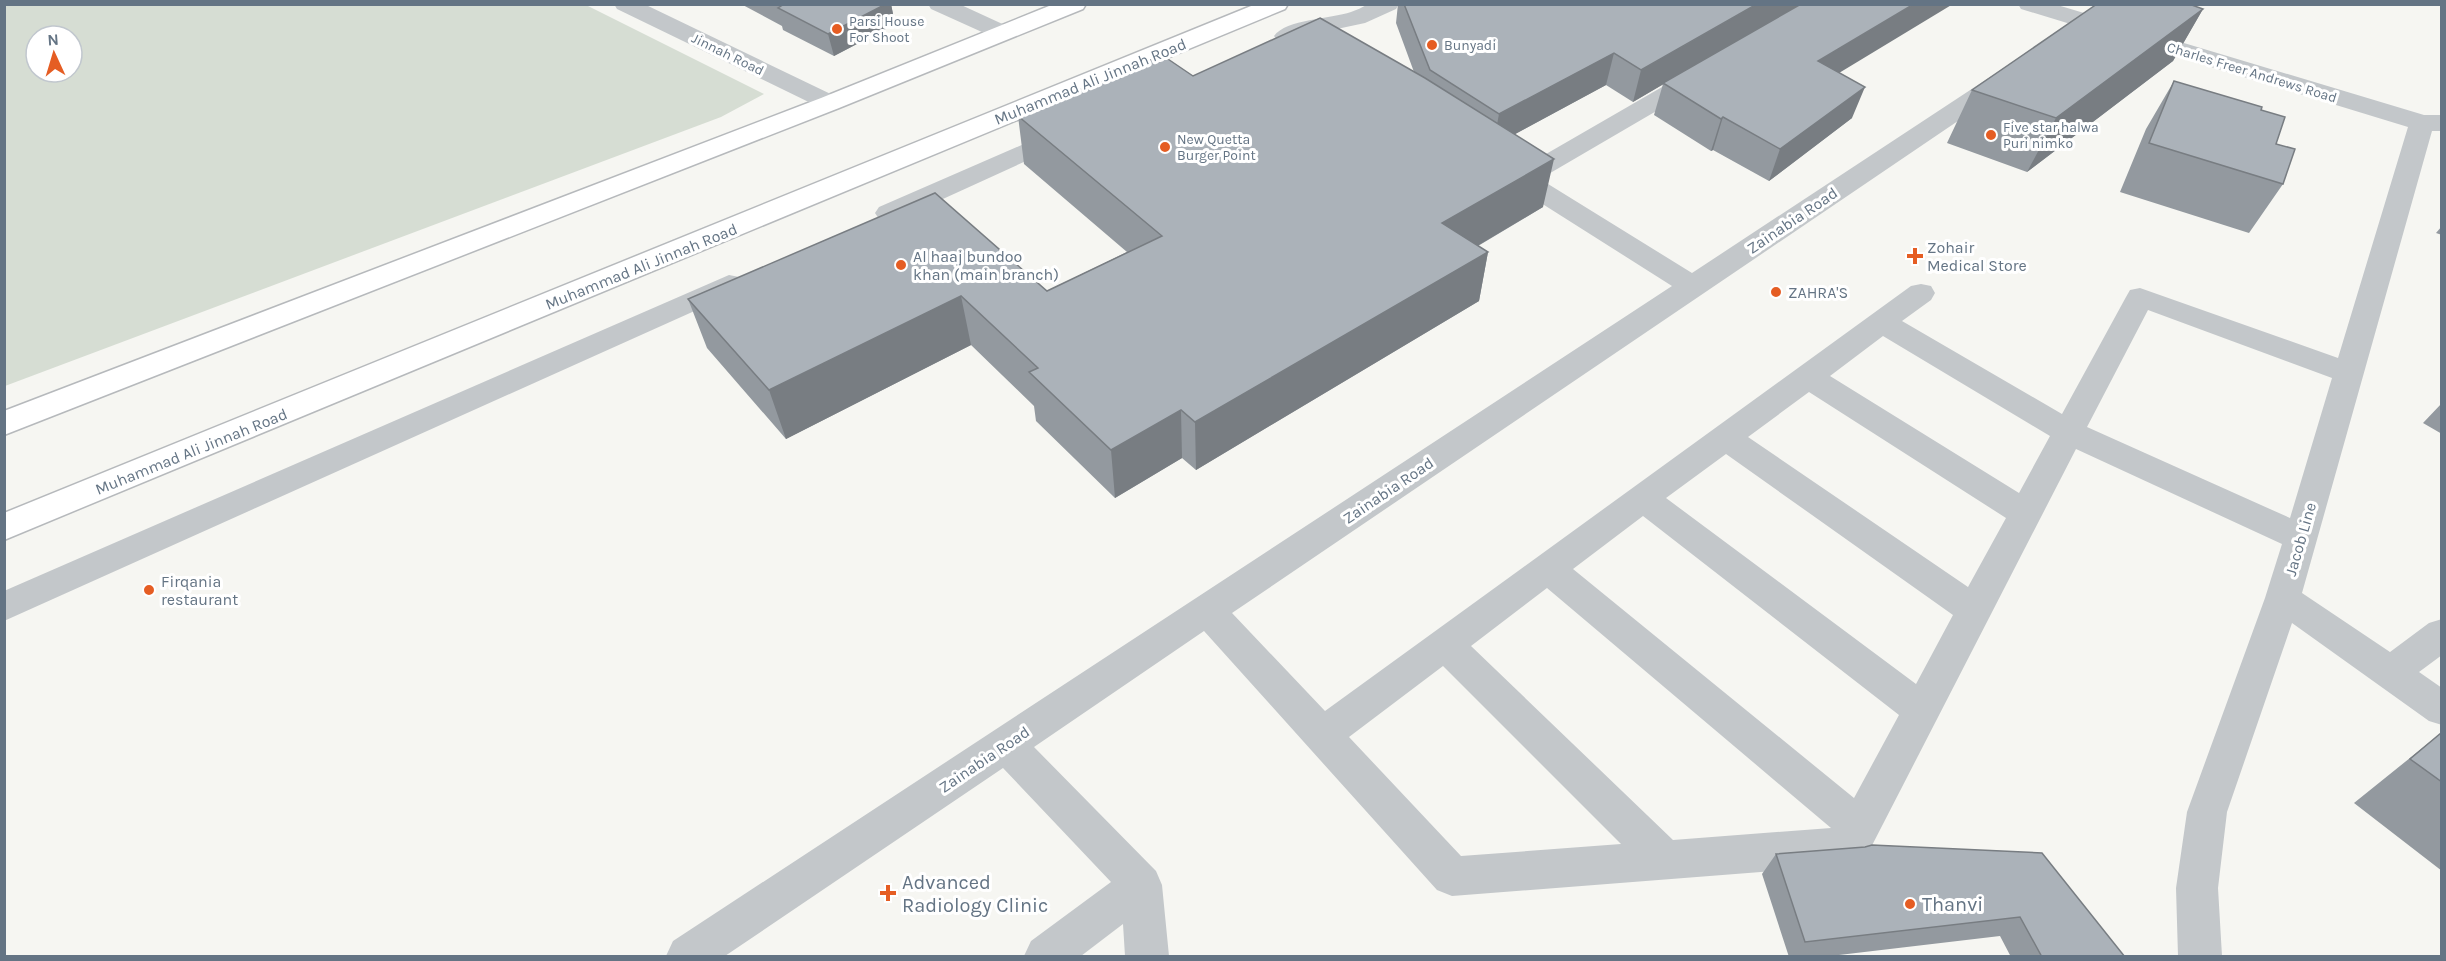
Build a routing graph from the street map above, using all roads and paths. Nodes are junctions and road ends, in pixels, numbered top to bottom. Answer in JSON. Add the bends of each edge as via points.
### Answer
{"nodes":[{"id":1,"x":625,"y":4,"type":"edge"},
{"id":2,"x":939,"y":4,"type":"edge"},
{"id":3,"x":1075,"y":4,"type":"edge"},
{"id":4,"x":1388,"y":4,"type":"edge"},
{"id":5,"x":2029,"y":4,"type":"edge"},
{"id":6,"x":1273,"y":6,"type":"edge"},
{"id":7,"x":2088,"y":22,"type":"junction"},
{"id":8,"x":1298,"y":31,"type":"junction"},
{"id":9,"x":1001,"y":32,"type":"junction"},
{"id":10,"x":2058,"y":42,"type":"edge"},
{"id":11,"x":1265,"y":46,"type":"edge"},
{"id":12,"x":1327,"y":50,"type":"edge"},
{"id":13,"x":2029,"y":62,"type":"edge"},
{"id":14,"x":1719,"y":65,"type":"edge"},
{"id":15,"x":830,"y":103,"type":"junction"},
{"id":16,"x":2432,"y":123,"type":"edge"},
{"id":17,"x":1089,"y":124,"type":"edge"},
{"id":18,"x":1492,"y":159,"type":"edge"},
{"id":19,"x":1522,"y":179,"type":"junction"},
{"id":20,"x":870,"y":221,"type":"edge"},
{"id":21,"x":750,"y":275,"type":"edge"},
{"id":22,"x":1693,"y":286,"type":"junction"},
{"id":23,"x":1921,"y":293,"type":"dead end"},
{"id":24,"x":1881,"y":322,"type":"junction"},
{"id":25,"x":2348,"y":373,"type":"junction"},
{"id":26,"x":1808,"y":376,"type":"junction"},
{"id":27,"x":4,"y":424,"type":"edge"},
{"id":28,"x":2069,"y":432,"type":"junction"},
{"id":29,"x":1725,"y":437,"type":"junction"},
{"id":30,"x":1642,"y":498,"type":"junction"},
{"id":31,"x":2026,"y":514,"type":"junction"},
{"id":32,"x":4,"y":527,"type":"edge"},
{"id":33,"x":2300,"y":537,"type":"junction"},
{"id":34,"x":1548,"y":568,"type":"junction"},
{"id":35,"x":2283,"y":598,"type":"junction"},
{"id":36,"x":4,"y":607,"type":"edge"},
{"id":37,"x":1207,"y":610,"type":"junction"},
{"id":38,"x":1974,"y":610,"type":"junction"},
{"id":39,"x":2442,"y":634,"type":"edge"},
{"id":40,"x":1445,"y":644,"type":"junction"},
{"id":41,"x":2390,"y":673,"type":"junction"},
{"id":42,"x":2442,"y":709,"type":"edge"},
{"id":43,"x":1922,"y":710,"type":"junction"},
{"id":44,"x":1322,"y":735,"type":"junction"},
{"id":45,"x":1006,"y":745,"type":"junction"},
{"id":46,"x":1860,"y":828,"type":"junction"},
{"id":47,"x":1665,"y":860,"type":"junction"},
{"id":48,"x":1141,"y":885,"type":"junction"},
{"id":49,"x":688,"y":957,"type":"edge"},
{"id":50,"x":1046,"y":957,"type":"edge"},
{"id":51,"x":1147,"y":957,"type":"edge"},
{"id":52,"x":2200,"y":957,"type":"edge"}],
"edges":[{"from":1,"to":15,"type":"street","name":"Jinnah Road"},
{"from":2,"to":9,"type":"street"},
{"from":3,"to":9,"type":"highway"},
{"from":4,"to":8,"type":"street","via":[[1357,18]]},
{"from":5,"to":7,"type":"street","name":"Charles Freer Andrews Road"},
{"from":6,"to":8,"type":"street"},
{"from":6,"to":32,"type":"highway","name":"Muhammad Ali Jinnah Road"},
{"from":7,"to":10,"type":"street"},
{"from":7,"to":16,"type":"street","name":"Charles Freer Andrews Road"},
{"from":8,"to":11,"type":"street"},
{"from":8,"to":12,"type":"street"},
{"from":9,"to":15,"type":"highway"},
{"from":13,"to":22,"type":"street","name":"Zainabia Road"},
{"from":14,"to":19,"type":"street"},
{"from":15,"to":27,"type":"highway"},
{"from":16,"to":25,"type":"street","name":"Jacob Line"},
{"from":17,"to":20,"type":"street"},
{"from":18,"to":19,"type":"street"},
{"from":19,"to":22,"type":"street"},
{"from":21,"to":36,"type":"street"},
{"from":22,"to":37,"type":"street","name":"Zainabia Road"},
{"from":23,"to":24,"type":"street"},
{"from":24,"to":26,"type":"street"},
{"from":24,"to":28,"type":"street"},
{"from":25,"to":28,"type":"street","via":[[2140,297]]},
{"from":25,"to":33,"type":"street","name":"Jacob Line"},
{"from":26,"to":29,"type":"street"},
{"from":26,"to":31,"type":"street"},
{"from":28,"to":31,"type":"street"},
{"from":28,"to":33,"type":"street"},
{"from":29,"to":30,"type":"street"},
{"from":29,"to":38,"type":"street"},
{"from":30,"to":34,"type":"street"},
{"from":30,"to":43,"type":"street"},
{"from":31,"to":38,"type":"street"},
{"from":33,"to":35,"type":"street","name":"Jacob Line"},
{"from":34,"to":40,"type":"street"},
{"from":34,"to":46,"type":"street"},
{"from":35,"to":41,"type":"street"},
{"from":35,"to":52,"type":"street","name":"Jacob Line","via":[[2207,812],[2197,888]]},
{"from":37,"to":44,"type":"street"},
{"from":37,"to":45,"type":"street","name":"Zainabia Road"},
{"from":38,"to":43,"type":"street"},
{"from":39,"to":41,"type":"street"},
{"from":40,"to":44,"type":"street"},
{"from":40,"to":47,"type":"street"},
{"from":41,"to":42,"type":"street"},
{"from":43,"to":46,"type":"street"},
{"from":44,"to":47,"type":"street","via":[[1452,876]]},
{"from":45,"to":48,"type":"street"},
{"from":45,"to":49,"type":"street","name":"Zainabia Road"},
{"from":46,"to":47,"type":"street","via":[[1850,846]]},
{"from":48,"to":50,"type":"street"},
{"from":48,"to":51,"type":"street"}]}
